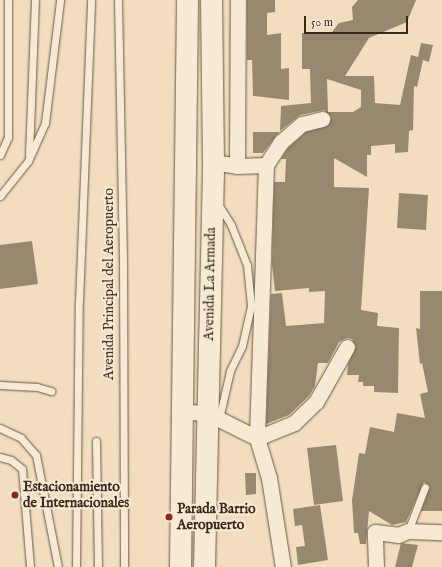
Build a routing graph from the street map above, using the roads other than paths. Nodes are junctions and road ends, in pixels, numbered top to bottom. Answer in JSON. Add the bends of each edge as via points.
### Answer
{"nodes":[{"id":1,"x":8,"y":0,"type":"edge"},
{"id":2,"x":35,"y":0,"type":"edge"},
{"id":3,"x":60,"y":0,"type":"edge"},
{"id":4,"x":91,"y":0,"type":"edge"},
{"id":5,"x":118,"y":0,"type":"edge"},
{"id":6,"x":187,"y":0,"type":"edge"},
{"id":7,"x":211,"y":0,"type":"edge"},
{"id":8,"x":238,"y":0,"type":"edge"},
{"id":9,"x":322,"y":119,"type":"dead end"},
{"id":10,"x":0,"y":156,"type":"edge"},
{"id":11,"x":28,"y":161,"type":"junction"},
{"id":12,"x":213,"y":162,"type":"junction"},
{"id":13,"x":266,"y":165,"type":"junction"},
{"id":14,"x":236,"y":166,"type":"junction"},
{"id":15,"x":212,"y":195,"type":"junction"},
{"id":16,"x":0,"y":196,"type":"edge"},
{"id":17,"x":347,"y":347,"type":"dead end"},
{"id":18,"x":0,"y":385,"type":"edge"},
{"id":19,"x":51,"y":391,"type":"dead end"},
{"id":20,"x":184,"y":412,"type":"junction"},
{"id":21,"x":213,"y":416,"type":"junction"},
{"id":22,"x":0,"y":428,"type":"edge"},
{"id":23,"x":257,"y":438,"type":"junction"},
{"id":24,"x":96,"y":441,"type":"dead end"},
{"id":25,"x":0,"y":457,"type":"edge"},
{"id":26,"x":425,"y":487,"type":"dead end"},
{"id":27,"x":408,"y":531,"type":"junction"},
{"id":28,"x":442,"y":532,"type":"edge"},
{"id":29,"x":30,"y":567,"type":"edge"},
{"id":30,"x":58,"y":567,"type":"edge"},
{"id":31,"x":76,"y":567,"type":"edge"},
{"id":32,"x":98,"y":567,"type":"edge"},
{"id":33,"x":124,"y":567,"type":"edge"},
{"id":34,"x":180,"y":567,"type":"edge"},
{"id":35,"x":204,"y":567,"type":"edge"},
{"id":36,"x":283,"y":567,"type":"edge"},
{"id":37,"x":376,"y":567,"type":"edge"}],
"edges":[{"from":1,"to":10,"type":"lane","via":[[8,137]]},
{"from":2,"to":11,"type":"lane","via":[[32,129]]},
{"from":3,"to":11,"type":"lane","via":[[50,102],[45,123]]},
{"from":4,"to":31,"type":"lane","via":[[79,302]]},
{"from":5,"to":33,"type":"lane","name":"Avenida Principal del Aeropuerto","via":[[123,264]]},
{"from":6,"to":20,"type":"main road","name":"Avenida La Armada"},
{"from":7,"to":12,"type":"main road","name":"Avenida La Armada"},
{"from":8,"to":14,"type":"street"},
{"from":9,"to":13,"type":"street","via":[[302,124],[280,142]]},
{"from":11,"to":16,"type":"lane"},
{"from":12,"to":14,"type":"street"},
{"from":12,"to":15,"type":"main road","name":"Avenida La Armada"},
{"from":13,"to":14,"type":"street"},
{"from":13,"to":23,"type":"street"},
{"from":15,"to":21,"type":"main road","name":"Avenida La Armada"},
{"from":15,"to":21,"type":"lane","via":[[231,225],[247,265],[250,288],[248,323],[242,346]]},
{"from":17,"to":23,"type":"street","via":[[316,402],[294,423]]},
{"from":18,"to":19,"type":"lane","via":[[37,387]]},
{"from":20,"to":21,"type":"street"},
{"from":20,"to":34,"type":"main road","name":"Avenida La Armada"},
{"from":21,"to":23,"type":"street"},
{"from":21,"to":35,"type":"main road","name":"Avenida La Armada"},
{"from":22,"to":30,"type":"lane","via":[[22,438],[36,455]]},
{"from":23,"to":36,"type":"street","via":[[269,478]]},
{"from":24,"to":32,"type":"lane"},
{"from":25,"to":29,"type":"lane","via":[[11,460],[22,469]]},
{"from":26,"to":27,"type":"lane"},
{"from":27,"to":28,"type":"street"},
{"from":27,"to":37,"type":"street","via":[[398,535],[375,532]]}]}
